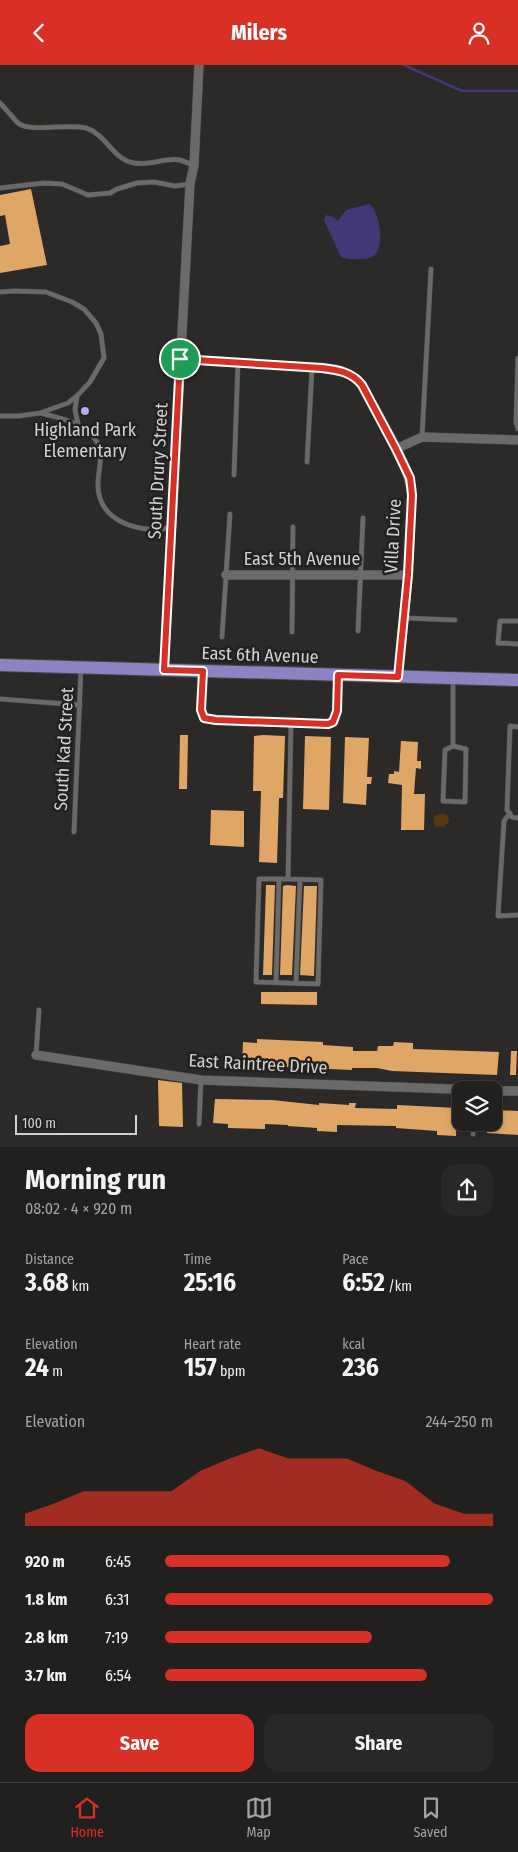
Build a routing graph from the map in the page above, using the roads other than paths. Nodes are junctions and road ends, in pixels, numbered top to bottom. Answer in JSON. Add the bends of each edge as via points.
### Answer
{"nodes":[{"id":1,"x":199,"y":65,"type":"edge"},
{"id":2,"x":0,"y":103,"type":"edge"},
{"id":3,"x":194,"y":165,"type":"junction"},
{"id":4,"x":190,"y":184,"type":"junction"},
{"id":5,"x":0,"y":188,"type":"edge"},
{"id":6,"x":431,"y":269,"type":"dead end"},
{"id":7,"x":0,"y":292,"type":"edge"},
{"id":8,"x":518,"y":358,"type":"edge"},
{"id":9,"x":180,"y":359,"type":"junction"},
{"id":10,"x":238,"y":362,"type":"junction"},
{"id":11,"x":312,"y":367,"type":"junction"},
{"id":12,"x":77,"y":396,"type":"junction"},
{"id":13,"x":40,"y":413,"type":"junction"},
{"id":14,"x":0,"y":416,"type":"edge"},
{"id":15,"x":78,"y":424,"type":"junction"},
{"id":16,"x":518,"y":429,"type":"edge"},
{"id":17,"x":422,"y":437,"type":"junction"},
{"id":18,"x":518,"y":440,"type":"edge"},
{"id":19,"x":396,"y":449,"type":"junction"},
{"id":20,"x":307,"y":462,"type":"dead end"},
{"id":21,"x":234,"y":475,"type":"dead end"},
{"id":22,"x":230,"y":514,"type":"dead end"},
{"id":23,"x":363,"y":518,"type":"dead end"},
{"id":24,"x":172,"y":527,"type":"junction"},
{"id":25,"x":294,"y":527,"type":"dead end"},
{"id":26,"x":226,"y":575,"type":"junction"},
{"id":27,"x":293,"y":575,"type":"junction"},
{"id":28,"x":360,"y":575,"type":"junction"},
{"id":29,"x":408,"y":575,"type":"junction"},
{"id":30,"x":404,"y":618,"type":"junction"},
{"id":31,"x":455,"y":620,"type":"dead end"},
{"id":32,"x":518,"y":621,"type":"edge"},
{"id":33,"x":358,"y":631,"type":"dead end"},
{"id":34,"x":292,"y":633,"type":"dead end"},
{"id":35,"x":222,"y":637,"type":"dead end"},
{"id":36,"x":518,"y":644,"type":"edge"},
{"id":37,"x":0,"y":665,"type":"edge"},
{"id":38,"x":82,"y":667,"type":"junction"},
{"id":39,"x":164,"y":670,"type":"junction"},
{"id":40,"x":203,"y":671,"type":"junction"},
{"id":41,"x":338,"y":675,"type":"junction"},
{"id":42,"x":398,"y":677,"type":"junction"},
{"id":43,"x":453,"y":679,"type":"junction"},
{"id":44,"x":518,"y":680,"type":"edge"},
{"id":45,"x":0,"y":699,"type":"edge"},
{"id":46,"x":80,"y":705,"type":"junction"},
{"id":47,"x":291,"y":723,"type":"junction"},
{"id":48,"x":518,"y":727,"type":"edge"},
{"id":49,"x":453,"y":746,"type":"junction"},
{"id":50,"x":510,"y":813,"type":"junction"},
{"id":51,"x":518,"y":818,"type":"edge"},
{"id":52,"x":74,"y":832,"type":"dead end"},
{"id":53,"x":279,"y":879,"type":"junction"},
{"id":54,"x":288,"y":879,"type":"junction"},
{"id":55,"x":300,"y":880,"type":"junction"},
{"id":56,"x":518,"y":915,"type":"edge"},
{"id":57,"x":276,"y":983,"type":"junction"},
{"id":58,"x":296,"y":983,"type":"junction"},
{"id":59,"x":39,"y":1010,"type":"dead end"},
{"id":60,"x":36,"y":1055,"type":"joint"},
{"id":61,"x":201,"y":1079,"type":"junction"},
{"id":62,"x":452,"y":1089,"type":"edge"},
{"id":63,"x":502,"y":1091,"type":"edge"},
{"id":64,"x":518,"y":1091,"type":"edge"},
{"id":65,"x":199,"y":1124,"type":"dead end"},
{"id":66,"x":472,"y":1131,"type":"edge"},
{"id":67,"x":472,"y":1134,"type":"dead end"}],
"edges":[{"from":1,"to":3,"type":"street","name":"South Drury Street"},
{"from":2,"to":3,"type":"lane","via":[[26,127],[86,128],[132,163],[144,165],[178,159]]},
{"from":3,"to":4,"type":"street","name":"South Drury Street"},
{"from":4,"to":5,"type":"lane","via":[[137,183],[110,193],[88,195],[62,184]]},
{"from":4,"to":9,"type":"street","name":"South Drury Street"},
{"from":6,"to":17,"type":"lane"},
{"from":7,"to":12,"type":"lane","via":[[46,292],[84,309],[96,323],[104,358]]},
{"from":8,"to":16,"type":"lane"},
{"from":9,"to":10,"type":"street","name":"Villa Drive"},
{"from":9,"to":24,"type":"street","name":"South Drury Street"},
{"from":10,"to":11,"type":"street","name":"Villa Drive"},
{"from":10,"to":21,"type":"lane"},
{"from":11,"to":19,"type":"street","name":"Villa Drive","via":[[335,369],[356,378]]},
{"from":11,"to":20,"type":"lane"},
{"from":12,"to":13,"type":"lane","via":[[68,403]]},
{"from":12,"to":15,"type":"lane"},
{"from":13,"to":14,"type":"lane"},
{"from":13,"to":15,"type":"lane"},
{"from":15,"to":24,"type":"lane","via":[[97,443],[100,453],[98,485],[104,506],[127,526],[159,531]]},
{"from":17,"to":18,"type":"street"},
{"from":17,"to":19,"type":"street"},
{"from":19,"to":29,"type":"street","name":"Villa Drive","via":[[410,478],[412,495]]},
{"from":22,"to":26,"type":"lane"},
{"from":23,"to":28,"type":"lane"},
{"from":24,"to":39,"type":"street","name":"South Drury Street"},
{"from":25,"to":27,"type":"lane"},
{"from":26,"to":27,"type":"street","name":"East 5th Avenue"},
{"from":26,"to":35,"type":"lane"},
{"from":27,"to":28,"type":"street","name":"East 5th Avenue"},
{"from":27,"to":34,"type":"lane"},
{"from":28,"to":29,"type":"street","name":"East 5th Avenue"},
{"from":28,"to":33,"type":"lane"},
{"from":29,"to":30,"type":"street","name":"Villa Drive"},
{"from":30,"to":31,"type":"lane"},
{"from":30,"to":42,"type":"street","name":"Villa Drive"},
{"from":32,"to":36,"type":"lane","via":[[500,621],[498,643]]},
{"from":37,"to":38,"type":"main road","name":"East 6th Avenue"},
{"from":38,"to":39,"type":"main road","name":"East 6th Avenue"},
{"from":38,"to":46,"type":"lane","name":"South Kad Street"},
{"from":39,"to":40,"type":"main road","name":"East 6th Avenue"},
{"from":40,"to":41,"type":"main road","name":"East 6th Avenue"},
{"from":40,"to":47,"type":"lane","via":[[201,710],[204,718]]},
{"from":41,"to":42,"type":"main road","name":"East 6th Avenue"},
{"from":41,"to":47,"type":"lane","via":[[337,711],[333,722]]},
{"from":42,"to":43,"type":"main road","name":"East 6th Avenue"},
{"from":43,"to":44,"type":"main road","name":"East 6th Avenue"},
{"from":43,"to":49,"type":"lane"},
{"from":45,"to":46,"type":"lane"},
{"from":46,"to":52,"type":"lane","name":"South Kad Street"},
{"from":47,"to":54,"type":"lane"},
{"from":48,"to":50,"type":"lane","via":[[510,727],[507,810]]},
{"from":49,"to":49,"type":"lane","via":[[444,750],[443,801],[465,802],[466,749]]},
{"from":50,"to":51,"type":"lane"},
{"from":50,"to":56,"type":"lane","via":[[504,821],[498,916]]},
{"from":53,"to":54,"type":"lane"},
{"from":53,"to":57,"type":"lane"},
{"from":53,"to":57,"type":"lane","via":[[259,879],[256,982]]},
{"from":54,"to":55,"type":"lane"},
{"from":55,"to":58,"type":"lane"},
{"from":55,"to":58,"type":"lane","via":[[321,880],[318,984]]},
{"from":57,"to":58,"type":"lane"},
{"from":59,"to":60,"type":"lane"},
{"from":60,"to":61,"type":"street","name":"East Raintree Drive"},
{"from":61,"to":62,"type":"street","name":"East Raintree Drive"},
{"from":61,"to":65,"type":"lane"},
{"from":63,"to":64,"type":"street"},
{"from":66,"to":67,"type":"lane"}]}
